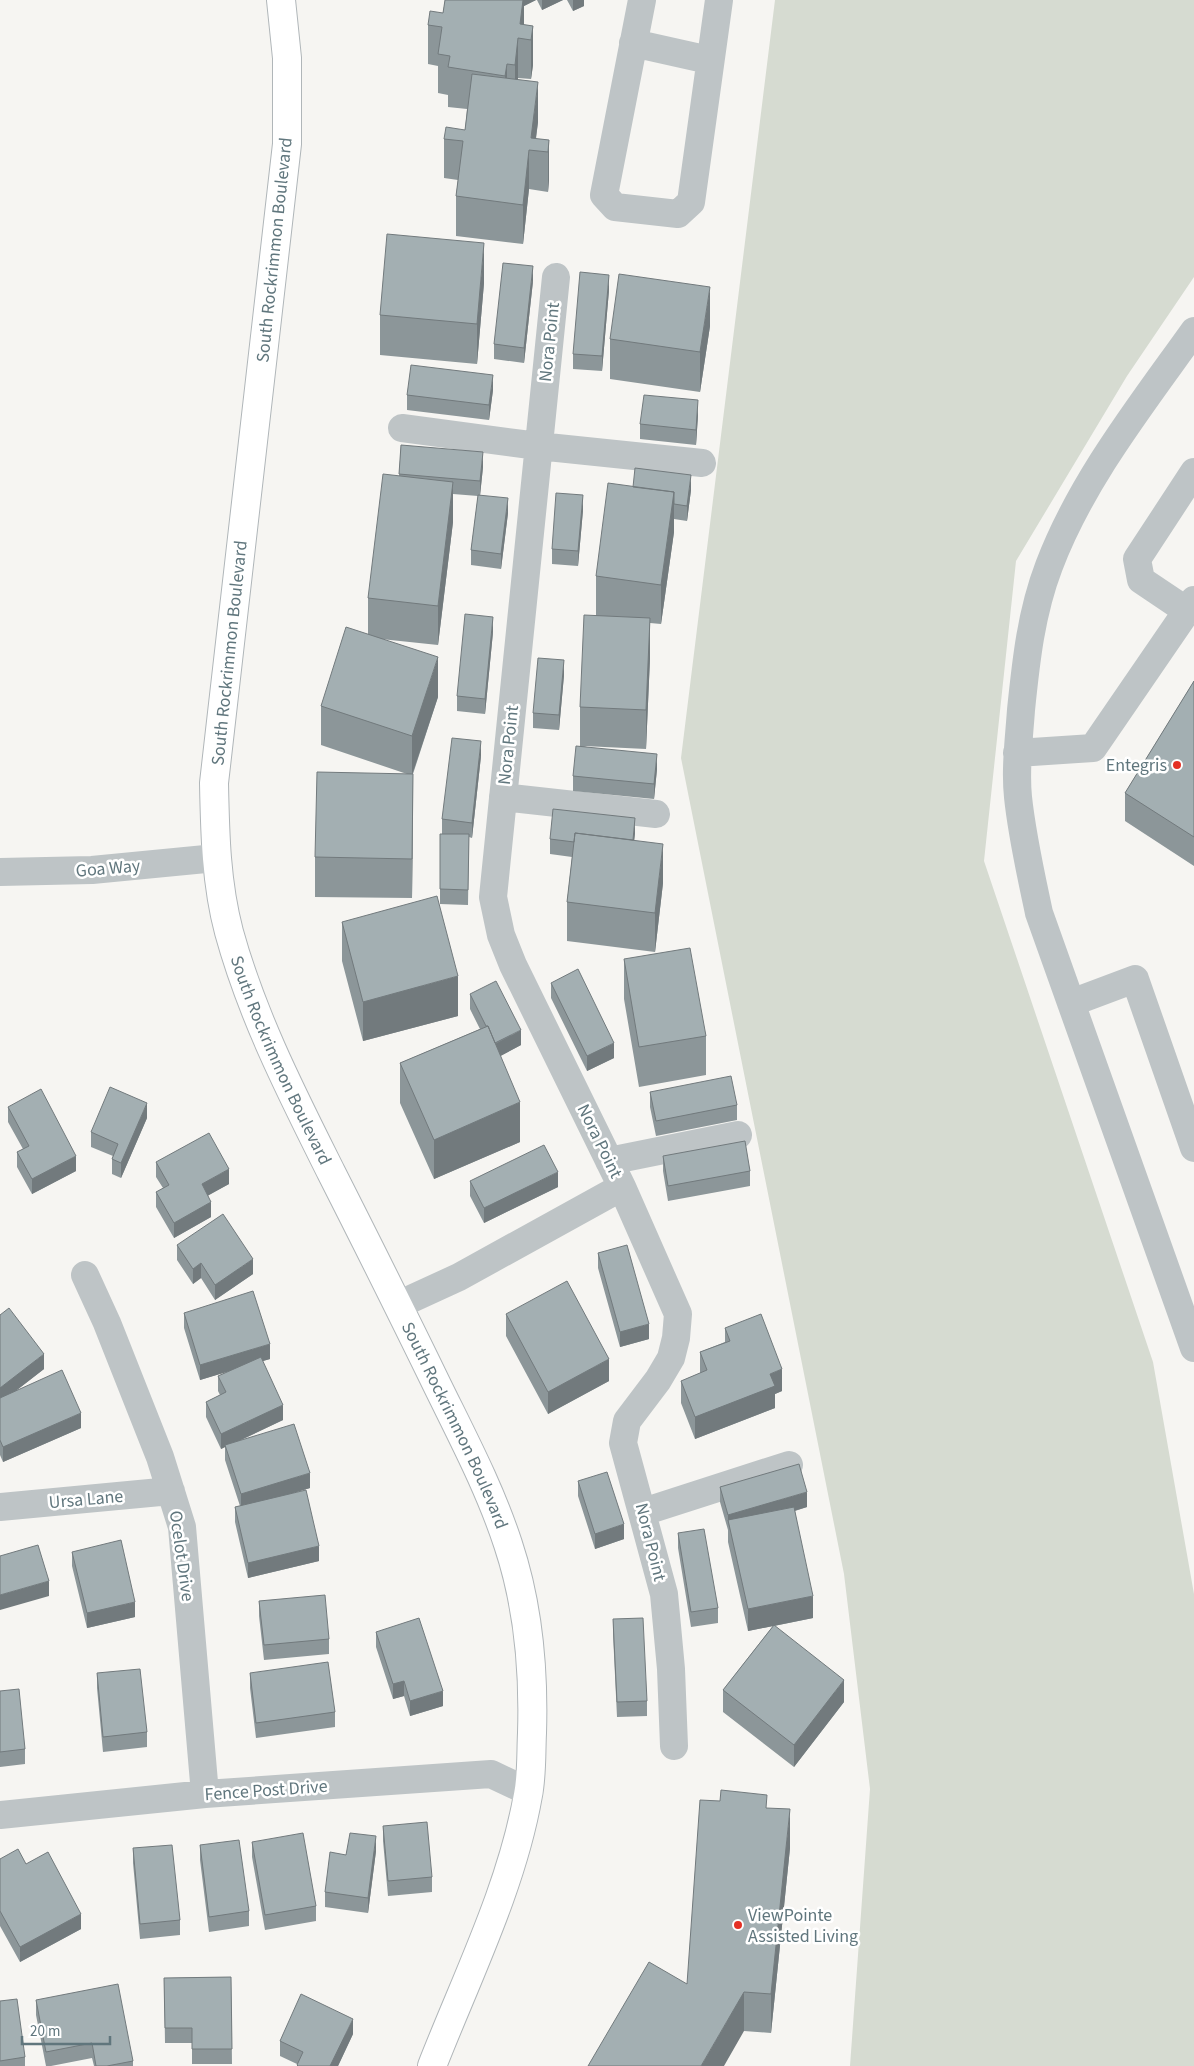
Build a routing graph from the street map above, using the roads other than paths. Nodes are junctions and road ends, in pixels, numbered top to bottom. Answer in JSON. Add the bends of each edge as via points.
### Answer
{"nodes":[{"id":1,"x":281,"y":0,"type":"edge"},
{"id":2,"x":642,"y":0,"type":"edge"},
{"id":3,"x":719,"y":0,"type":"edge"},
{"id":4,"x":633,"y":43,"type":"junction"},
{"id":5,"x":710,"y":60,"type":"junction"},
{"id":6,"x":556,"y":277,"type":"dead end"},
{"id":7,"x":1194,"y":330,"type":"edge"},
{"id":8,"x":402,"y":428,"type":"dead end"},
{"id":9,"x":538,"y":446,"type":"junction"},
{"id":10,"x":702,"y":463,"type":"dead end"},
{"id":11,"x":1194,"y":472,"type":"edge"},
{"id":12,"x":1191,"y":605,"type":"edge"},
{"id":13,"x":1017,"y":753,"type":"junction"},
{"id":14,"x":503,"y":797,"type":"junction"},
{"id":15,"x":656,"y":814,"type":"dead end"},
{"id":16,"x":216,"y":858,"type":"junction"},
{"id":17,"x":0,"y":872,"type":"edge"},
{"id":18,"x":1071,"y":1003,"type":"junction"},
{"id":19,"x":738,"y":1135,"type":"dead end"},
{"id":20,"x":1194,"y":1148,"type":"edge"},
{"id":21,"x":609,"y":1160,"type":"junction"},
{"id":22,"x":622,"y":1186,"type":"junction"},
{"id":23,"x":85,"y":1275,"type":"dead end"},
{"id":24,"x":398,"y":1305,"type":"junction"},
{"id":25,"x":1194,"y":1348,"type":"edge"},
{"id":26,"x":789,"y":1464,"type":"dead end"},
{"id":27,"x":171,"y":1491,"type":"junction"},
{"id":28,"x":0,"y":1507,"type":"edge"},
{"id":29,"x":643,"y":1512,"type":"junction"},
{"id":30,"x":674,"y":1746,"type":"dead end"},
{"id":31,"x":529,"y":1792,"type":"junction"},
{"id":32,"x":205,"y":1794,"type":"junction"},
{"id":33,"x":0,"y":1815,"type":"edge"},
{"id":34,"x":432,"y":2066,"type":"edge"}],
"edges":[{"from":1,"to":16,"type":"main road","name":"South Rockrimmon Boulevard","via":[[287,58],[287,144],[214,783]]},
{"from":2,"to":4,"type":"street"},
{"from":3,"to":5,"type":"street"},
{"from":4,"to":5,"type":"street"},
{"from":4,"to":5,"type":"street","via":[[604,195],[615,207],[678,214],[691,202]]},
{"from":6,"to":9,"type":"street","name":"Nora Point"},
{"from":7,"to":13,"type":"street","via":[[1131,419],[1080,502],[1049,565],[1031,622]]},
{"from":8,"to":9,"type":"street"},
{"from":9,"to":10,"type":"street"},
{"from":9,"to":14,"type":"street","name":"Nora Point"},
{"from":11,"to":12,"type":"street","via":[[1137,559],[1141,580]]},
{"from":12,"to":13,"type":"street","via":[[1093,748]]},
{"from":13,"to":18,"type":"street","via":[[1018,796],[1037,904]]},
{"from":14,"to":15,"type":"street"},
{"from":14,"to":21,"type":"street","name":"Nora Point","via":[[493,897],[501,935]]},
{"from":16,"to":17,"type":"street","name":"Goa Way","via":[[92,870]]},
{"from":16,"to":24,"type":"main road","name":"South Rockrimmon Boulevard","via":[[228,929],[259,1019],[298,1105]]},
{"from":18,"to":20,"type":"street","via":[[1135,979]]},
{"from":18,"to":25,"type":"street"},
{"from":19,"to":21,"type":"street"},
{"from":21,"to":22,"type":"street","name":"Nora Point"},
{"from":22,"to":24,"type":"street","name":"Nora Point","via":[[459,1277]]},
{"from":22,"to":29,"type":"street","name":"Nora Point","via":[[678,1314],[671,1358],[627,1422],[623,1443]]},
{"from":23,"to":27,"type":"street","name":"Ocelot Drive","via":[[107,1323]]},
{"from":24,"to":31,"type":"main road","name":"South Rockrimmon Boulevard","via":[[485,1486],[509,1545],[532,1661]]},
{"from":26,"to":29,"type":"street"},
{"from":27,"to":28,"type":"street","name":"Ursa Lane"},
{"from":27,"to":32,"type":"street","name":"Ocelot Drive","via":[[182,1527]]},
{"from":29,"to":30,"type":"street","name":"Nora Point","via":[[664,1594]]},
{"from":31,"to":32,"type":"street","name":"Fence Post Drive","via":[[491,1774]]},
{"from":31,"to":34,"type":"main road","name":"South Rockrimmon Boulevard","via":[[497,1902]]},
{"from":32,"to":33,"type":"street","name":"Fence Post Drive"}]}
